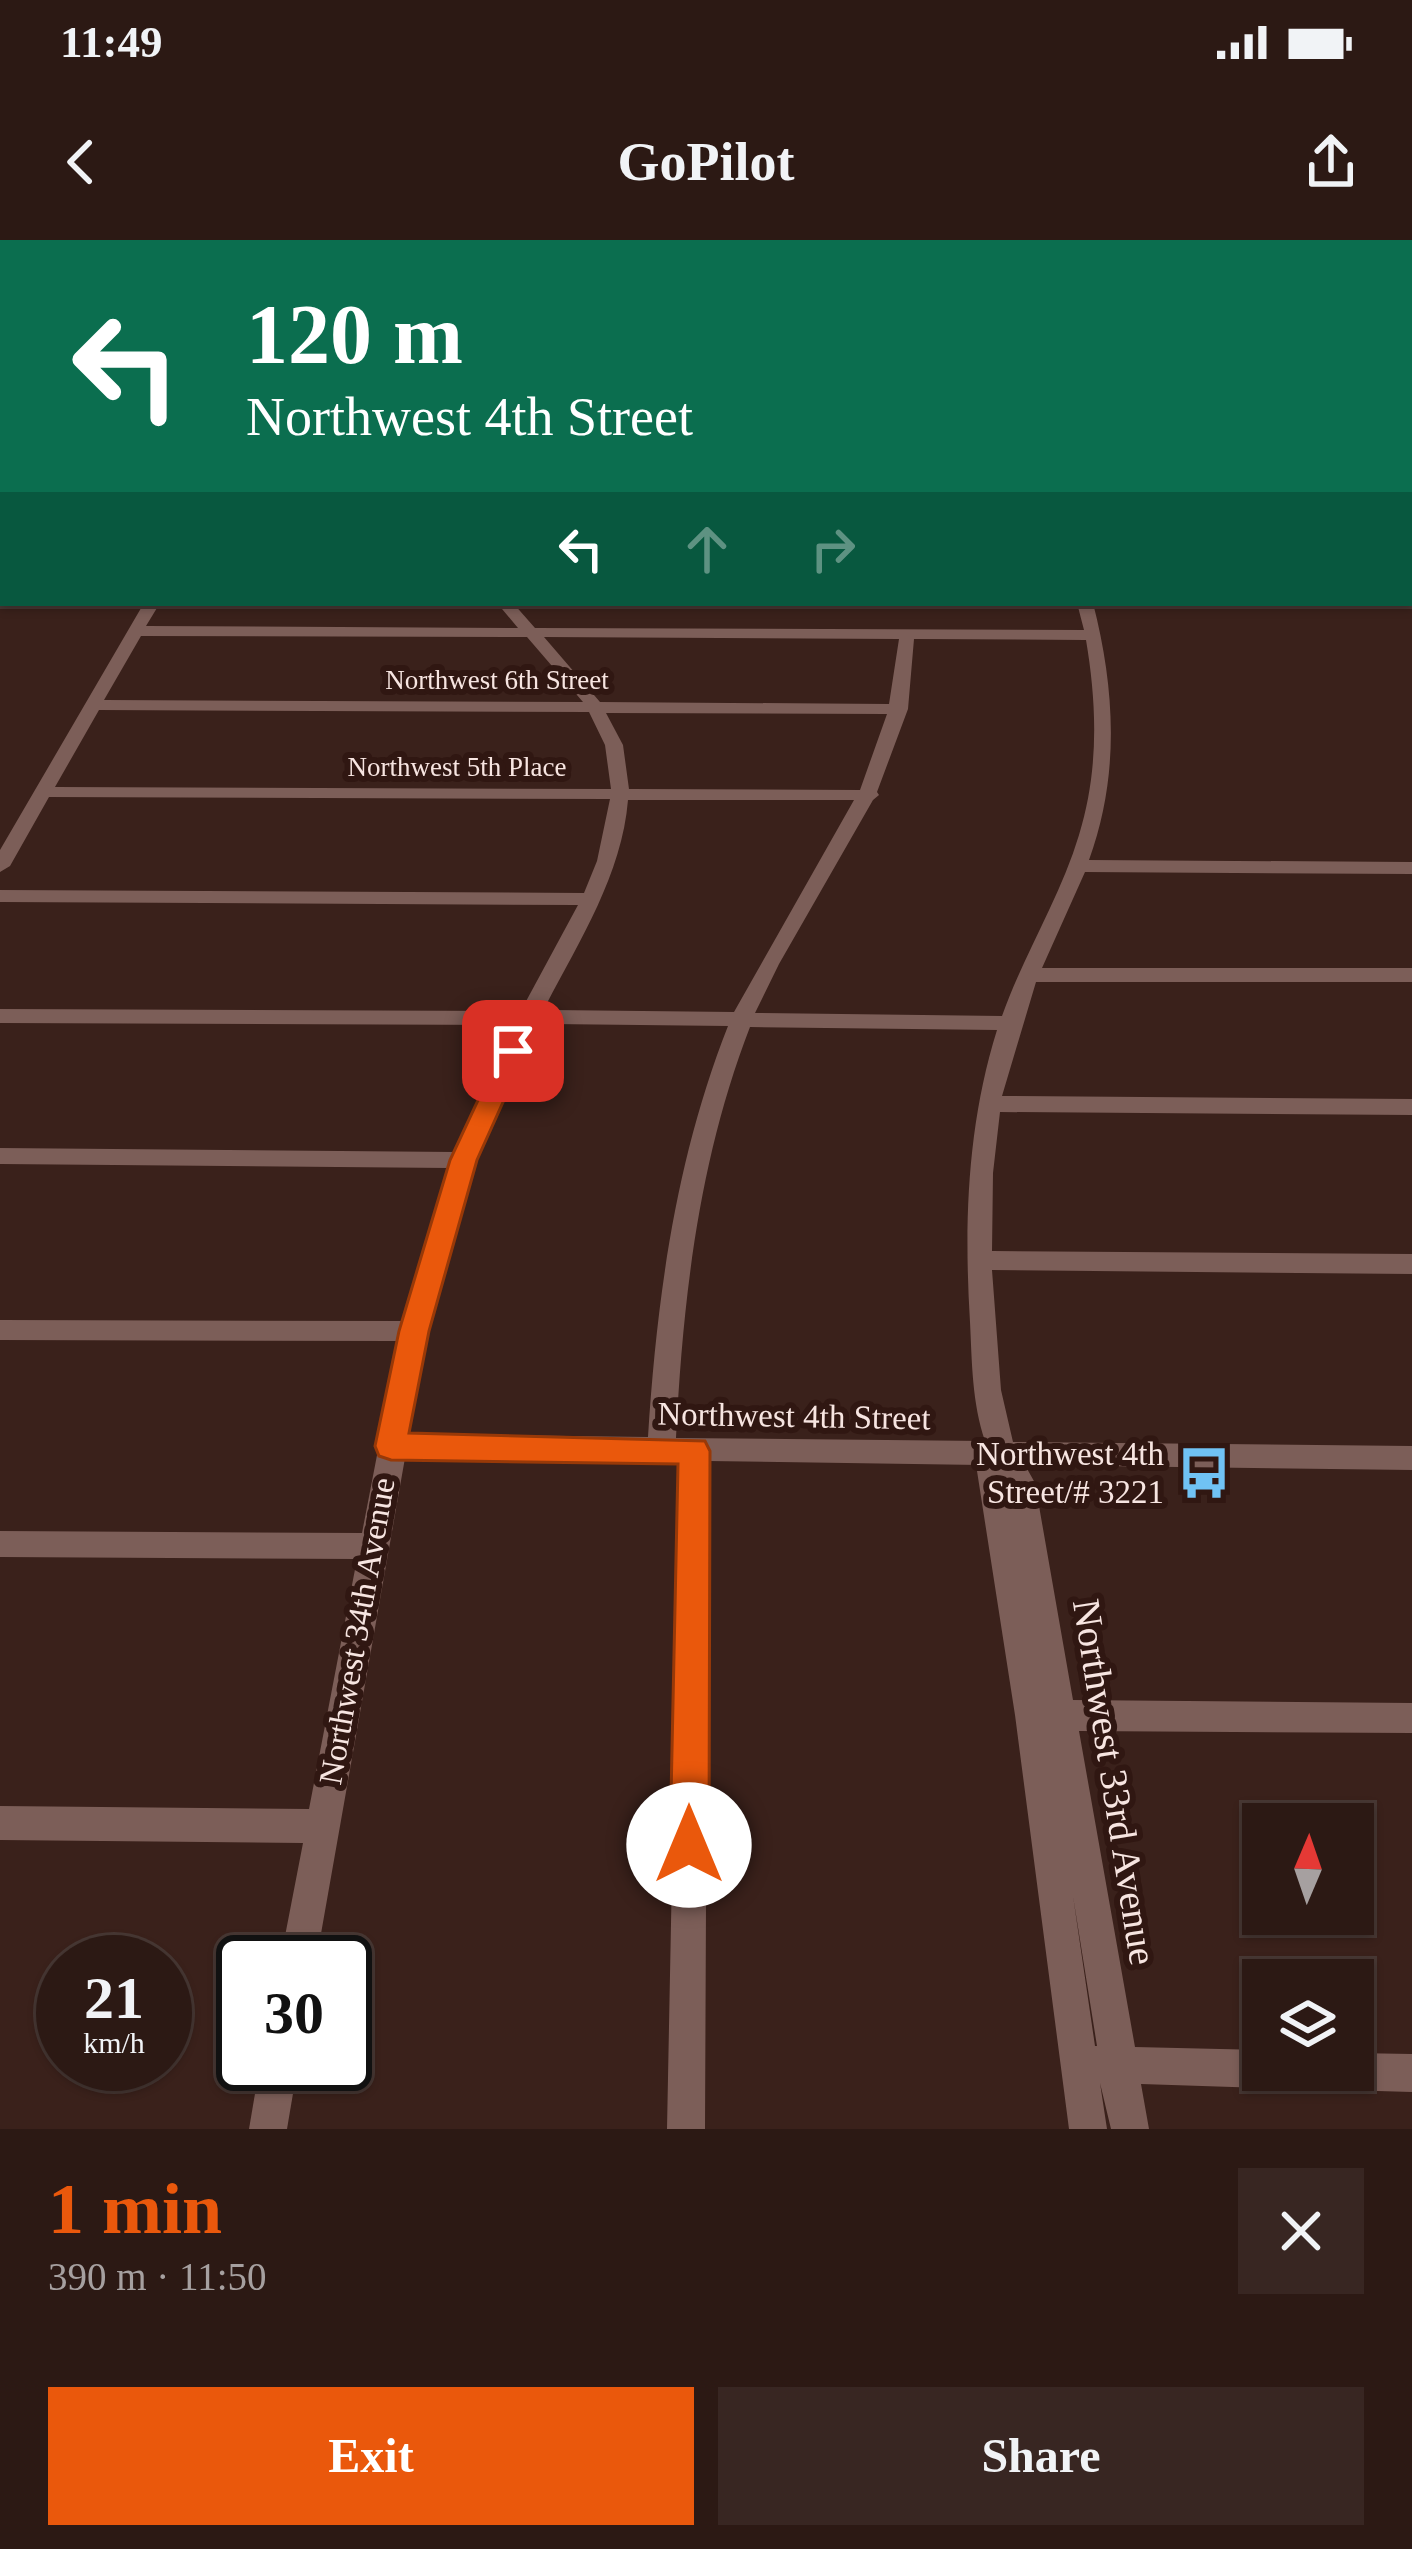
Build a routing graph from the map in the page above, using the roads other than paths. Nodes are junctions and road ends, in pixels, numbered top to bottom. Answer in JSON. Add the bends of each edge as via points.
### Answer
{"nodes":[{"id":1,"x":150,"y":606,"type":"edge"},
{"id":2,"x":508,"y":606,"type":"edge"},
{"id":3,"x":1086,"y":606,"type":"edge"},
{"id":4,"x":136,"y":631,"type":"junction"},
{"id":5,"x":530,"y":633,"type":"junction"},
{"id":6,"x":907,"y":634,"type":"junction"},
{"id":7,"x":1094,"y":635,"type":"junction"},
{"id":8,"x":94,"y":705,"type":"junction"},
{"id":9,"x":596,"y":708,"type":"junction"},
{"id":10,"x":900,"y":709,"type":"junction"},
{"id":11,"x":43,"y":792,"type":"junction"},
{"id":12,"x":618,"y":794,"type":"junction"},
{"id":13,"x":870,"y":795,"type":"junction"},
{"id":14,"x":8,"y":841,"type":"edge"},
{"id":15,"x":0,"y":866,"type":"edge"},
{"id":16,"x":1078,"y":866,"type":"junction"},
{"id":17,"x":1412,"y":868,"type":"edge"},
{"id":18,"x":0,"y":896,"type":"edge"},
{"id":19,"x":590,"y":899,"type":"junction"},
{"id":20,"x":1029,"y":975,"type":"junction"},
{"id":21,"x":1412,"y":975,"type":"edge"},
{"id":22,"x":543,"y":1011,"type":"junction"},
{"id":23,"x":0,"y":1016,"type":"edge"},
{"id":24,"x":742,"y":1019,"type":"junction"},
{"id":25,"x":1010,"y":1023,"type":"junction"},
{"id":26,"x":514,"y":1025,"type":"junction"},
{"id":27,"x":991,"y":1104,"type":"junction"},
{"id":28,"x":1412,"y":1107,"type":"edge"},
{"id":29,"x":0,"y":1156,"type":"edge"},
{"id":30,"x":464,"y":1160,"type":"junction"},
{"id":31,"x":977,"y":1260,"type":"junction"},
{"id":32,"x":1412,"y":1264,"type":"edge"},
{"id":33,"x":0,"y":1330,"type":"edge"},
{"id":34,"x":414,"y":1331,"type":"junction"},
{"id":35,"x":391,"y":1446,"type":"junction"},
{"id":36,"x":677,"y":1450,"type":"junction"},
{"id":37,"x":1000,"y":1455,"type":"junction"},
{"id":38,"x":1412,"y":1458,"type":"edge"},
{"id":39,"x":0,"y":1544,"type":"edge"},
{"id":40,"x":372,"y":1546,"type":"junction"},
{"id":41,"x":1047,"y":1715,"type":"junction"},
{"id":42,"x":1412,"y":1718,"type":"edge"},
{"id":43,"x":0,"y":1823,"type":"edge"},
{"id":44,"x":322,"y":1826,"type":"junction"},
{"id":45,"x":303,"y":1935,"type":"edge"},
{"id":46,"x":1078,"y":2064,"type":"junction"},
{"id":47,"x":1119,"y":2065,"type":"junction"},
{"id":48,"x":1242,"y":2068,"type":"edge"},
{"id":49,"x":1374,"y":2072,"type":"edge"},
{"id":50,"x":1412,"y":2073,"type":"edge"},
{"id":51,"x":274,"y":2091,"type":"edge"},
{"id":52,"x":268,"y":2129,"type":"edge"},
{"id":53,"x":686,"y":2129,"type":"edge"},
{"id":54,"x":1088,"y":2129,"type":"edge"},
{"id":55,"x":1130,"y":2129,"type":"edge"}],
"edges":[{"from":1,"to":4,"type":"street"},
{"from":2,"to":5,"type":"street"},
{"from":3,"to":7,"type":"street","name":"Northwest 33rd Avenue"},
{"from":4,"to":5,"type":"street"},
{"from":4,"to":8,"type":"street"},
{"from":5,"to":6,"type":"street"},
{"from":5,"to":9,"type":"street"},
{"from":6,"to":7,"type":"street"},
{"from":6,"to":10,"type":"street"},
{"from":7,"to":16,"type":"street","name":"Northwest 33rd Avenue","via":[[1106,681],[1104,756]]},
{"from":8,"to":9,"type":"street","name":"Northwest 6th Street"},
{"from":8,"to":11,"type":"street"},
{"from":9,"to":10,"type":"street","name":"Northwest 6th Street"},
{"from":9,"to":12,"type":"street","via":[[613,750]]},
{"from":10,"to":13,"type":"street"},
{"from":11,"to":12,"type":"street","name":"Northwest 5th Place"},
{"from":11,"to":14,"type":"street"},
{"from":12,"to":13,"type":"street","name":"Northwest 5th Place"},
{"from":12,"to":19,"type":"street","via":[[611,846]]},
{"from":13,"to":24,"type":"street"},
{"from":14,"to":15,"type":"street"},
{"from":16,"to":17,"type":"street"},
{"from":16,"to":20,"type":"street","name":"Northwest 33rd Avenue"},
{"from":18,"to":19,"type":"street"},
{"from":19,"to":22,"type":"street"},
{"from":20,"to":21,"type":"street"},
{"from":20,"to":25,"type":"street","name":"Northwest 33rd Avenue"},
{"from":22,"to":24,"type":"street"},
{"from":22,"to":26,"type":"street","via":[[515,1008]]},
{"from":23,"to":26,"type":"street"},
{"from":24,"to":25,"type":"street"},
{"from":24,"to":36,"type":"street","via":[[676,1258]]},
{"from":25,"to":27,"type":"street","name":"Northwest 33rd Avenue"},
{"from":26,"to":30,"type":"street","name":"Northwest 34th Avenue"},
{"from":27,"to":28,"type":"street"},
{"from":27,"to":31,"type":"street","name":"Northwest 33rd Avenue"},
{"from":29,"to":30,"type":"street"},
{"from":30,"to":34,"type":"street","name":"Northwest 34th Avenue"},
{"from":31,"to":32,"type":"street"},
{"from":31,"to":37,"type":"street","name":"Northwest 33rd Avenue","via":[[990,1423]]},
{"from":33,"to":34,"type":"street"},
{"from":34,"to":35,"type":"street","name":"Northwest 34th Avenue"},
{"from":35,"to":36,"type":"street","name":"Northwest 4th Street"},
{"from":35,"to":40,"type":"street","name":"Northwest 34th Avenue"},
{"from":36,"to":37,"type":"street","name":"Northwest 4th Street"},
{"from":36,"to":53,"type":"street"},
{"from":37,"to":38,"type":"street","name":"Northwest 4th Street"},
{"from":37,"to":41,"type":"street","name":"Northwest 33rd Avenue","via":[[991,1471]]},
{"from":39,"to":40,"type":"street"},
{"from":40,"to":44,"type":"street","name":"Northwest 34th Avenue"},
{"from":41,"to":42,"type":"street"},
{"from":41,"to":46,"type":"street","name":"Northwest 33rd Avenue"},
{"from":41,"to":47,"type":"street","name":"Northwest 33rd Avenue"},
{"from":43,"to":44,"type":"street"},
{"from":44,"to":45,"type":"street","name":"Northwest 34th Avenue"},
{"from":46,"to":47,"type":"street"},
{"from":46,"to":54,"type":"street","name":"Northwest 33rd Avenue"},
{"from":47,"to":48,"type":"street"},
{"from":47,"to":55,"type":"street","name":"Northwest 33rd Avenue"},
{"from":49,"to":50,"type":"street"},
{"from":51,"to":52,"type":"street"}]}
